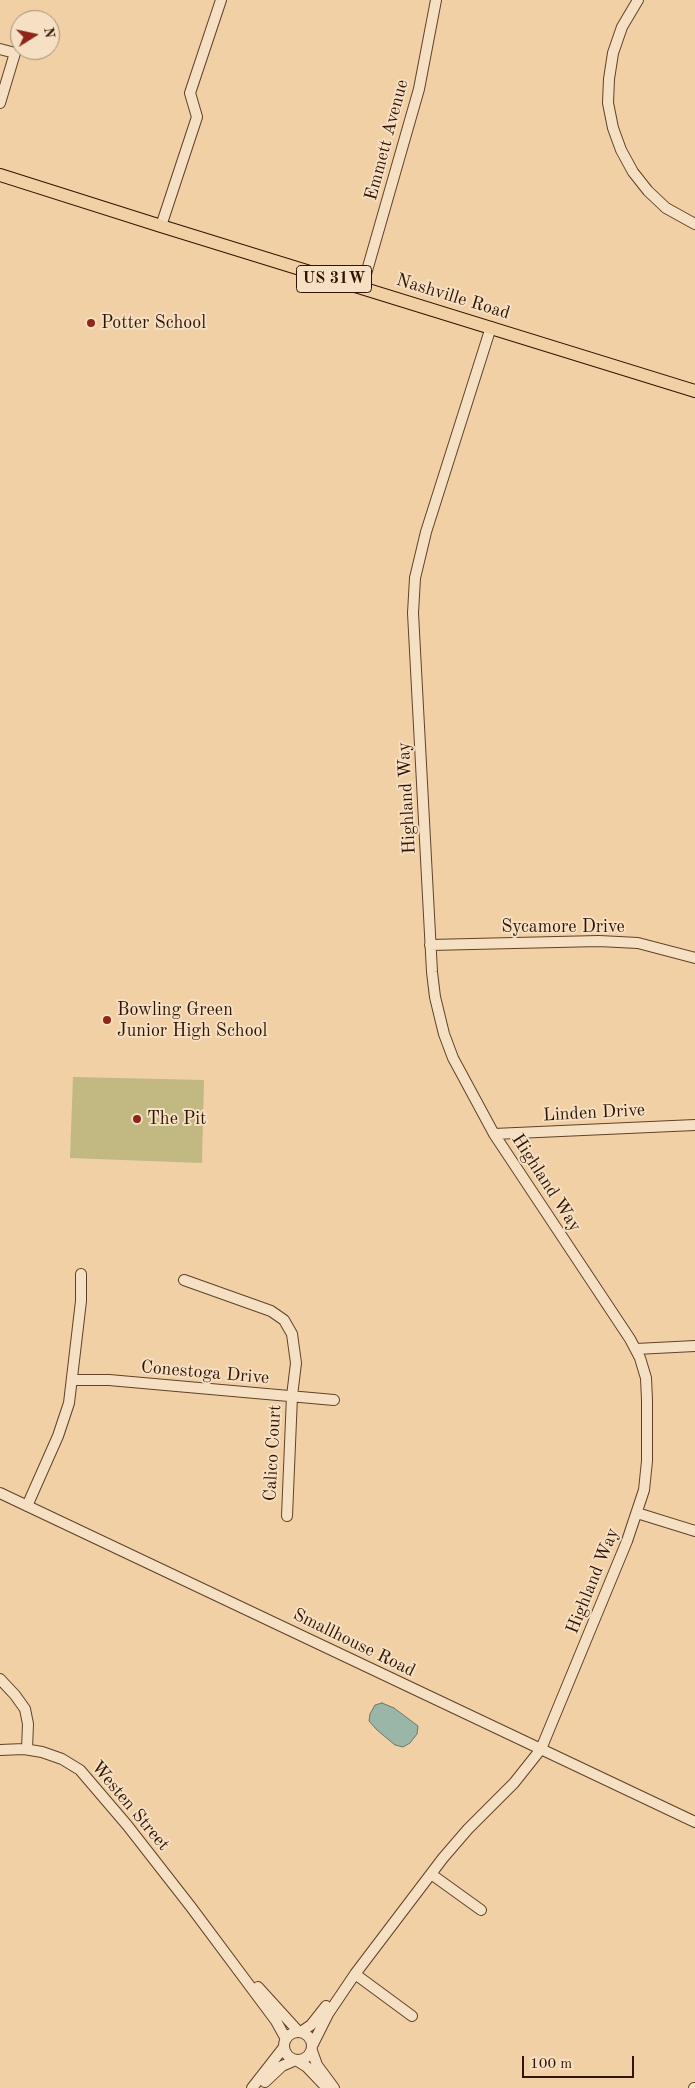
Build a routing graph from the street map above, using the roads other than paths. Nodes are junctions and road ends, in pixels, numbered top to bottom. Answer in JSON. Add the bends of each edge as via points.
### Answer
{"nodes":[{"id":1,"x":221,"y":0,"type":"edge"},
{"id":2,"x":436,"y":0,"type":"edge"},
{"id":3,"x":638,"y":0,"type":"edge"},
{"id":4,"x":0,"y":49,"type":"edge"},
{"id":5,"x":0,"y":103,"type":"edge"},
{"id":6,"x":0,"y":175,"type":"edge"},
{"id":7,"x":695,"y":224,"type":"edge"},
{"id":8,"x":161,"y":226,"type":"junction"},
{"id":9,"x":362,"y":288,"type":"junction"},
{"id":10,"x":491,"y":327,"type":"junction"},
{"id":11,"x":695,"y":390,"type":"edge"},
{"id":12,"x":430,"y":945,"type":"junction"},
{"id":13,"x":694,"y":954,"type":"edge"},
{"id":14,"x":695,"y":1125,"type":"edge"},
{"id":15,"x":494,"y":1134,"type":"junction"},
{"id":16,"x":81,"y":1274,"type":"dead end"},
{"id":17,"x":184,"y":1280,"type":"dead end"},
{"id":18,"x":695,"y":1346,"type":"edge"},
{"id":19,"x":636,"y":1350,"type":"junction"},
{"id":20,"x":73,"y":1380,"type":"junction"},
{"id":21,"x":292,"y":1396,"type":"junction"},
{"id":22,"x":334,"y":1400,"type":"dead end"},
{"id":23,"x":0,"y":1493,"type":"edge"},
{"id":24,"x":27,"y":1506,"type":"junction"},
{"id":25,"x":637,"y":1513,"type":"junction"},
{"id":26,"x":287,"y":1516,"type":"dead end"},
{"id":27,"x":695,"y":1531,"type":"edge"},
{"id":28,"x":0,"y":1679,"type":"edge"},
{"id":29,"x":27,"y":1749,"type":"junction"},
{"id":30,"x":541,"y":1749,"type":"junction"},
{"id":31,"x":0,"y":1750,"type":"edge"},
{"id":32,"x":695,"y":1822,"type":"edge"},
{"id":33,"x":431,"y":1874,"type":"junction"},
{"id":34,"x":481,"y":1910,"type":"dead end"},
{"id":35,"x":208,"y":1930,"type":"junction"},
{"id":36,"x":355,"y":1974,"type":"junction"},
{"id":37,"x":412,"y":2016,"type":"dead end"},
{"id":38,"x":299,"y":2032,"type":"junction"},
{"id":39,"x":285,"y":2043,"type":"junction"},
{"id":40,"x":312,"y":2048,"type":"junction"},
{"id":41,"x":296,"y":2060,"type":"junction"},
{"id":42,"x":252,"y":2088,"type":"edge"},
{"id":43,"x":260,"y":2088,"type":"edge"},
{"id":44,"x":328,"y":2088,"type":"edge"},
{"id":45,"x":334,"y":2088,"type":"edge"}],
"edges":[{"from":1,"to":8,"type":"street","via":[[190,93],[197,117]]},
{"from":2,"to":9,"type":"street","name":"Emmett Avenue","via":[[419,88]]},
{"from":3,"to":7,"type":"street","via":[[622,27],[613,53],[608,104],[613,128],[629,165],[648,191],[666,208]]},
{"from":4,"to":5,"type":"street","via":[[15,53]]},
{"from":6,"to":8,"type":"main road","name":"Nashville Road","number":"US 31W"},
{"from":8,"to":9,"type":"main road","name":"Nashville Road","number":"US 31W"},
{"from":9,"to":10,"type":"main road","name":"Nashville Road","number":"US 31W"},
{"from":10,"to":11,"type":"main road","name":"Nashville Road","number":"US 31W"},
{"from":10,"to":12,"type":"street","name":"Highland Way","via":[[426,532],[415,578],[413,613]]},
{"from":12,"to":13,"type":"street","name":"Sycamore Drive","via":[[599,941]]},
{"from":12,"to":15,"type":"street","name":"Highland Way","via":[[435,997],[444,1034],[464,1080]]},
{"from":14,"to":15,"type":"street","name":"Linden Drive"},
{"from":15,"to":19,"type":"street","name":"Highland Way"},
{"from":16,"to":20,"type":"street"},
{"from":17,"to":21,"type":"street","name":"Calico Court","via":[[271,1311],[284,1320],[291,1331],[295,1349]]},
{"from":18,"to":19,"type":"street"},
{"from":19,"to":25,"type":"street","name":"Highland Way","via":[[646,1378],[648,1436],[644,1490]]},
{"from":20,"to":21,"type":"street","name":"Conestoga Drive","via":[[109,1380]]},
{"from":20,"to":24,"type":"street","via":[[64,1419]]},
{"from":21,"to":22,"type":"street","name":"Conestoga Drive"},
{"from":21,"to":26,"type":"street","name":"Calico Court"},
{"from":23,"to":24,"type":"street","name":"Smallhouse Road"},
{"from":24,"to":30,"type":"street","name":"Smallhouse Road"},
{"from":25,"to":27,"type":"street"},
{"from":25,"to":30,"type":"street","name":"Highland Way"},
{"from":28,"to":29,"type":"street","via":[[25,1709]]},
{"from":29,"to":31,"type":"street","name":"Westen Street"},
{"from":29,"to":35,"type":"street","name":"Westen Street","via":[[54,1756],[80,1770]]},
{"from":30,"to":32,"type":"street","name":"Smallhouse Road"},
{"from":30,"to":33,"type":"street","name":"Highland Way","via":[[514,1783],[459,1838]]},
{"from":33,"to":34,"type":"street"},
{"from":33,"to":36,"type":"street","name":"Highland Way"},
{"from":35,"to":38,"type":"street","name":"Westen Street"},
{"from":35,"to":39,"type":"street","name":"Westen Street","via":[[276,2021]]},
{"from":36,"to":37,"type":"street"},
{"from":36,"to":38,"type":"street","name":"Highland Way","via":[[343,1984],[311,2025]]},
{"from":36,"to":40,"type":"street","name":"Highland Way","via":[[328,2014]]},
{"from":38,"to":39,"type":"street","via":[[290,2034]]},
{"from":38,"to":40,"type":"street","via":[[307,2034]]},
{"from":39,"to":41,"type":"street","via":[[289,2057]]},
{"from":39,"to":42,"type":"street"},
{"from":40,"to":41,"type":"street","via":[[307,2057]]},
{"from":40,"to":45,"type":"street","via":[[317,2065]]},
{"from":41,"to":43,"type":"street","via":[[275,2071]]},
{"from":41,"to":44,"type":"street"}]}
